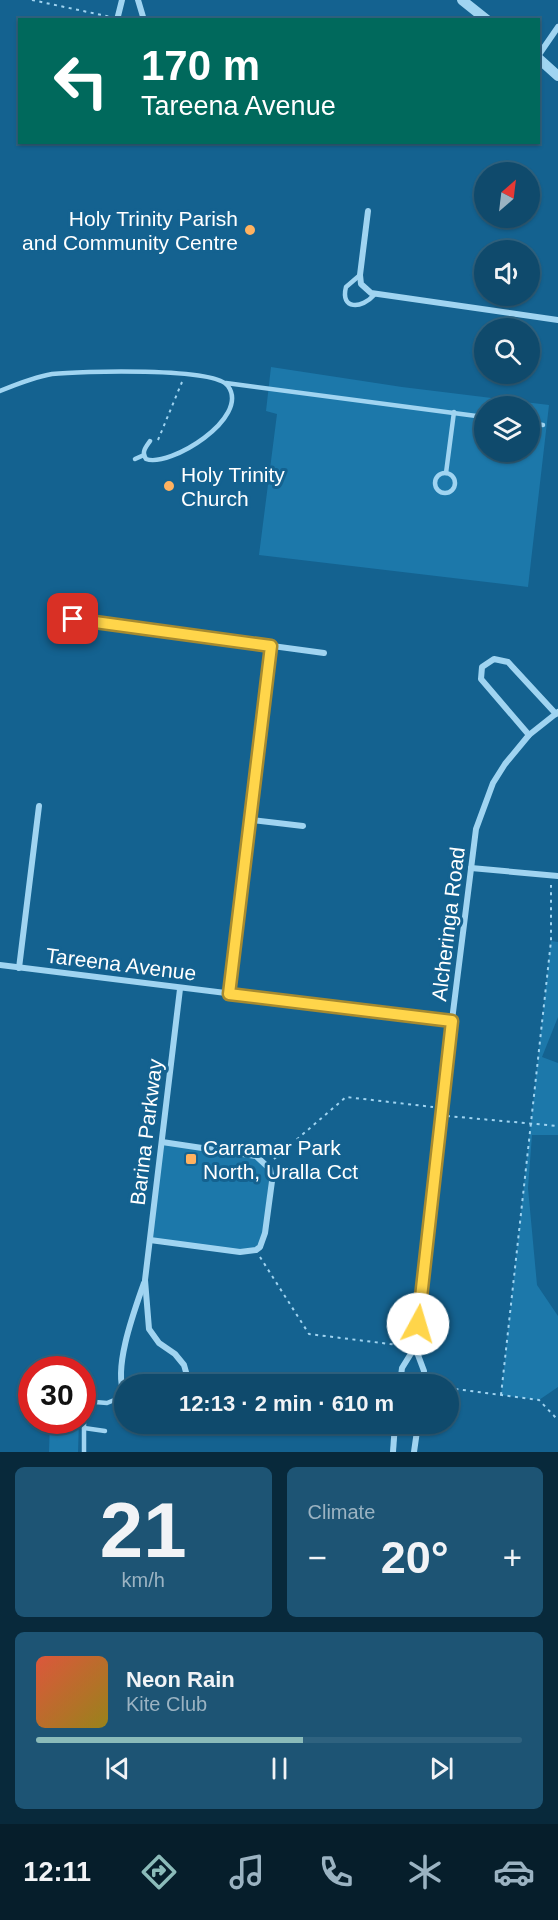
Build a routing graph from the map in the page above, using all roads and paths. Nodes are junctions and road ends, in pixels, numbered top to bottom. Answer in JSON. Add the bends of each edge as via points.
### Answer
{"nodes":[{"id":1,"x":32,"y":0,"type":"edge"},
{"id":2,"x":122,"y":0,"type":"edge"},
{"id":3,"x":138,"y":0,"type":"edge"},
{"id":4,"x":462,"y":0,"type":"edge"},
{"id":5,"x":112,"y":18,"type":"edge"},
{"id":6,"x":116,"y":18,"type":"edge"},
{"id":7,"x":143,"y":18,"type":"edge"},
{"id":8,"x":484,"y":18,"type":"edge"},
{"id":9,"x":558,"y":27,"type":"edge"},
{"id":10,"x":540,"y":54,"type":"edge"},
{"id":11,"x":540,"y":59,"type":"edge"},
{"id":12,"x":558,"y":76,"type":"edge"},
{"id":13,"x":368,"y":211,"type":"dead end"},
{"id":14,"x":360,"y":275,"type":"junction"},
{"id":15,"x":374,"y":295,"type":"junction"},
{"id":16,"x":558,"y":320,"type":"edge"},
{"id":17,"x":182,"y":382,"type":"dead end"},
{"id":18,"x":226,"y":383,"type":"junction"},
{"id":19,"x":0,"y":391,"type":"edge"},
{"id":20,"x":454,"y":412,"type":"junction"},
{"id":21,"x":474,"y":415,"type":"edge"},
{"id":22,"x":540,"y":424,"type":"edge"},
{"id":23,"x":543,"y":424,"type":"dead end"},
{"id":24,"x":150,"y":441,"type":"dead end"},
{"id":25,"x":158,"y":441,"type":"dead end"},
{"id":26,"x":144,"y":455,"type":"junction"},
{"id":27,"x":135,"y":459,"type":"dead end"},
{"id":28,"x":446,"y":473,"type":"junction"},
{"id":29,"x":73,"y":619,"type":"dead end"},
{"id":30,"x":271,"y":646,"type":"junction"},
{"id":31,"x":324,"y":653,"type":"dead end"},
{"id":32,"x":557,"y":713,"type":"edge"},
{"id":33,"x":529,"y":735,"type":"junction"},
{"id":34,"x":39,"y":806,"type":"dead end"},
{"id":35,"x":251,"y":820,"type":"junction"},
{"id":36,"x":303,"y":826,"type":"dead end"},
{"id":37,"x":471,"y":868,"type":"junction"},
{"id":38,"x":555,"y":876,"type":"edge"},
{"id":39,"x":0,"y":965,"type":"edge"},
{"id":40,"x":19,"y":968,"type":"junction"},
{"id":41,"x":180,"y":989,"type":"junction"},
{"id":42,"x":229,"y":994,"type":"junction"},
{"id":43,"x":452,"y":1021,"type":"junction"},
{"id":44,"x":441,"y":1112,"type":"junction"},
{"id":45,"x":530,"y":1123,"type":"junction"},
{"id":46,"x":558,"y":1126,"type":"edge"},
{"id":47,"x":162,"y":1142,"type":"junction"},
{"id":48,"x":267,"y":1165,"type":"junction"},
{"id":49,"x":150,"y":1240,"type":"junction"},
{"id":50,"x":256,"y":1250,"type":"junction"},
{"id":51,"x":145,"y":1280,"type":"junction"},
{"id":52,"x":415,"y":1347,"type":"junction"},
{"id":53,"x":123,"y":1374,"type":"edge"},
{"id":54,"x":186,"y":1374,"type":"edge"},
{"id":55,"x":401,"y":1374,"type":"edge"},
{"id":56,"x":424,"y":1374,"type":"edge"},
{"id":57,"x":459,"y":1389,"type":"edge"},
{"id":58,"x":501,"y":1395,"type":"junction"},
{"id":59,"x":114,"y":1400,"type":"edge"},
{"id":60,"x":96,"y":1402,"type":"edge"},
{"id":61,"x":558,"y":1420,"type":"edge"},
{"id":62,"x":96,"y":1430,"type":"edge"},
{"id":63,"x":105,"y":1431,"type":"dead end"},
{"id":64,"x":84,"y":1434,"type":"edge"},
{"id":65,"x":394,"y":1434,"type":"edge"},
{"id":66,"x":417,"y":1434,"type":"edge"},
{"id":67,"x":84,"y":1452,"type":"edge"},
{"id":68,"x":393,"y":1452,"type":"edge"},
{"id":69,"x":414,"y":1452,"type":"edge"}],
"edges":[{"from":1,"to":5,"type":"path"},
{"from":2,"to":6,"type":"street"},
{"from":3,"to":7,"type":"street"},
{"from":4,"to":8,"type":"street"},
{"from":9,"to":10,"type":"street"},
{"from":11,"to":12,"type":"street"},
{"from":13,"to":14,"type":"street"},
{"from":14,"to":15,"type":"street","via":[[364,288]]},
{"from":14,"to":15,"type":"lane","via":[[346,287],[348,301],[361,305]]},
{"from":15,"to":16,"type":"street"},
{"from":17,"to":25,"type":"path"},
{"from":18,"to":19,"type":"lane","via":[[185,373],[64,373],[35,378]]},
{"from":18,"to":20,"type":"lane"},
{"from":18,"to":26,"type":"lane","via":[[232,394],[232,407],[215,430],[157,461]]},
{"from":20,"to":21,"type":"lane"},
{"from":20,"to":28,"type":"lane"},
{"from":22,"to":23,"type":"lane"},
{"from":24,"to":26,"type":"lane"},
{"from":26,"to":27,"type":"lane"},
{"from":28,"to":28,"type":"lane","via":[[455,485],[442,492],[435,483],[437,477]]},
{"from":29,"to":30,"type":"street"},
{"from":30,"to":31,"type":"street"},
{"from":30,"to":35,"type":"street"},
{"from":32,"to":33,"type":"street","name":"Alcheringa Road"},
{"from":32,"to":33,"type":"street","via":[[508,662],[494,659],[482,668],[481,679]]},
{"from":33,"to":37,"type":"street","name":"Alcheringa Road","via":[[493,783],[479,817]]},
{"from":34,"to":40,"type":"street"},
{"from":35,"to":36,"type":"street"},
{"from":35,"to":42,"type":"street"},
{"from":37,"to":38,"type":"street"},
{"from":37,"to":43,"type":"street","name":"Alcheringa Road"},
{"from":38,"to":45,"type":"path"},
{"from":39,"to":40,"type":"street","name":"Tareena Avenue"},
{"from":40,"to":41,"type":"street","name":"Tareena Avenue"},
{"from":41,"to":42,"type":"street","name":"Tareena Avenue"},
{"from":41,"to":47,"type":"street","name":"Barina Parkway"},
{"from":42,"to":43,"type":"street","name":"Tareena Avenue"},
{"from":43,"to":44,"type":"street","name":"Alcheringa Road"},
{"from":44,"to":45,"type":"path"},
{"from":44,"to":48,"type":"path","via":[[346,1097]]},
{"from":44,"to":52,"type":"street","name":"Alcheringa Road"},
{"from":45,"to":46,"type":"path"},
{"from":45,"to":58,"type":"path"},
{"from":47,"to":48,"type":"street","via":[[251,1155]]},
{"from":47,"to":49,"type":"street","name":"Barina Parkway"},
{"from":48,"to":50,"type":"street","via":[[272,1181],[264,1237]]},
{"from":49,"to":50,"type":"street","via":[[240,1252]]},
{"from":49,"to":51,"type":"street","name":"Barina Parkway"},
{"from":50,"to":52,"type":"path","via":[[309,1334]]},
{"from":51,"to":53,"type":"street","name":"Barina Parkway","via":[[126,1341]]},
{"from":51,"to":54,"type":"street","name":"Barina Parkway","via":[[149,1329],[184,1365]]},
{"from":52,"to":55,"type":"street","name":"Alcheringa Road"},
{"from":52,"to":56,"type":"street","name":"Alcheringa Road"},
{"from":57,"to":58,"type":"path"},
{"from":58,"to":61,"type":"path","via":[[539,1400]]},
{"from":59,"to":60,"type":"lane"},
{"from":62,"to":63,"type":"lane"},
{"from":64,"to":67,"type":"lane"},
{"from":65,"to":68,"type":"street"},
{"from":66,"to":69,"type":"street"}]}
